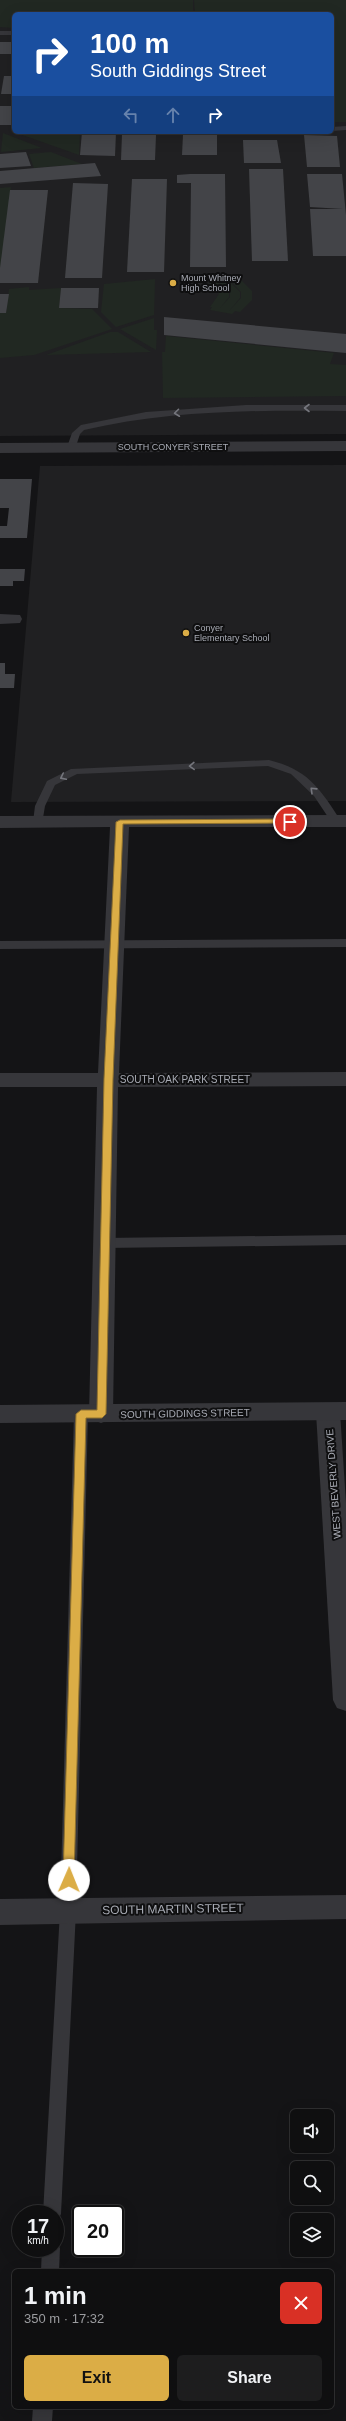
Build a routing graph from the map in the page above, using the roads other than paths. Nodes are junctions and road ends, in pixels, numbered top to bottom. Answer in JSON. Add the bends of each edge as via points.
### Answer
{"nodes":[{"id":1,"x":0,"y":33,"type":"edge"},
{"id":2,"x":12,"y":33,"type":"edge"},
{"id":3,"x":346,"y":128,"type":"edge"},
{"id":4,"x":334,"y":129,"type":"edge"},
{"id":5,"x":346,"y":408,"type":"edge"},
{"id":6,"x":346,"y":446,"type":"edge"},
{"id":7,"x":72,"y":447,"type":"junction"},
{"id":8,"x":0,"y":448,"type":"edge"},
{"id":9,"x":341,"y":821,"type":"edge"},
{"id":10,"x":0,"y":822,"type":"edge"},
{"id":11,"x":38,"y":822,"type":"junction"},
{"id":12,"x":120,"y":822,"type":"junction"},
{"id":13,"x":346,"y":943,"type":"edge"},
{"id":14,"x":114,"y":944,"type":"junction"},
{"id":15,"x":0,"y":945,"type":"edge"},
{"id":16,"x":108,"y":1079,"type":"junction"},
{"id":17,"x":346,"y":1079,"type":"edge"},
{"id":18,"x":0,"y":1080,"type":"edge"},
{"id":19,"x":346,"y":1240,"type":"edge"},
{"id":20,"x":104,"y":1243,"type":"junction"},
{"id":21,"x":337,"y":1411,"type":"edge"},
{"id":22,"x":0,"y":1414,"type":"edge"},
{"id":23,"x":91,"y":1414,"type":"junction"},
{"id":24,"x":346,"y":1700,"type":"edge"},
{"id":25,"x":346,"y":1907,"type":"edge"},
{"id":26,"x":68,"y":1911,"type":"junction"},
{"id":27,"x":0,"y":1912,"type":"edge"},
{"id":28,"x":52,"y":2205,"type":"edge"},
{"id":29,"x":51,"y":2257,"type":"edge"},
{"id":30,"x":50,"y":2269,"type":"edge"},
{"id":31,"x":43,"y":2409,"type":"edge"},
{"id":32,"x":42,"y":2421,"type":"edge"}],
"edges":[{"from":1,"to":2,"type":"lane"},
{"from":3,"to":4,"type":"lane"},
{"from":5,"to":7,"type":"lane","one_way":true,"via":[[201,410],[137,417],[81,428],[76,432]]},
{"from":6,"to":7,"type":"street","name":"SOUTH CONYER STREET"},
{"from":7,"to":8,"type":"street","name":"SOUTH CONYER STREET"},
{"from":9,"to":11,"type":"lane","one_way":true,"via":[[295,772],[269,763],[75,771],[51,783],[40,806]]},
{"from":9,"to":12,"type":"street"},
{"from":10,"to":11,"type":"street"},
{"from":11,"to":12,"type":"street"},
{"from":12,"to":14,"type":"street"},
{"from":13,"to":14,"type":"lane"},
{"from":14,"to":15,"type":"lane"},
{"from":14,"to":16,"type":"street"},
{"from":16,"to":17,"type":"street","name":"SOUTH OAK PARK STREET"},
{"from":16,"to":18,"type":"street","name":"SOUTH OAK PARK STREET"},
{"from":16,"to":20,"type":"street"},
{"from":19,"to":20,"type":"lane"},
{"from":20,"to":23,"type":"street"},
{"from":21,"to":23,"type":"street","name":"SOUTH GIDDINGS STREET"},
{"from":21,"to":24,"type":"street","name":"WEST BEVERLY DRIVE"},
{"from":22,"to":23,"type":"street","name":"SOUTH GIDDINGS STREET"},
{"from":23,"to":26,"type":"lane"},
{"from":25,"to":26,"type":"street","name":"SOUTH MARTIN STREET"},
{"from":26,"to":27,"type":"street","name":"SOUTH MARTIN STREET"},
{"from":26,"to":28,"type":"lane"},
{"from":29,"to":30,"type":"lane"},
{"from":31,"to":32,"type":"lane"}]}
